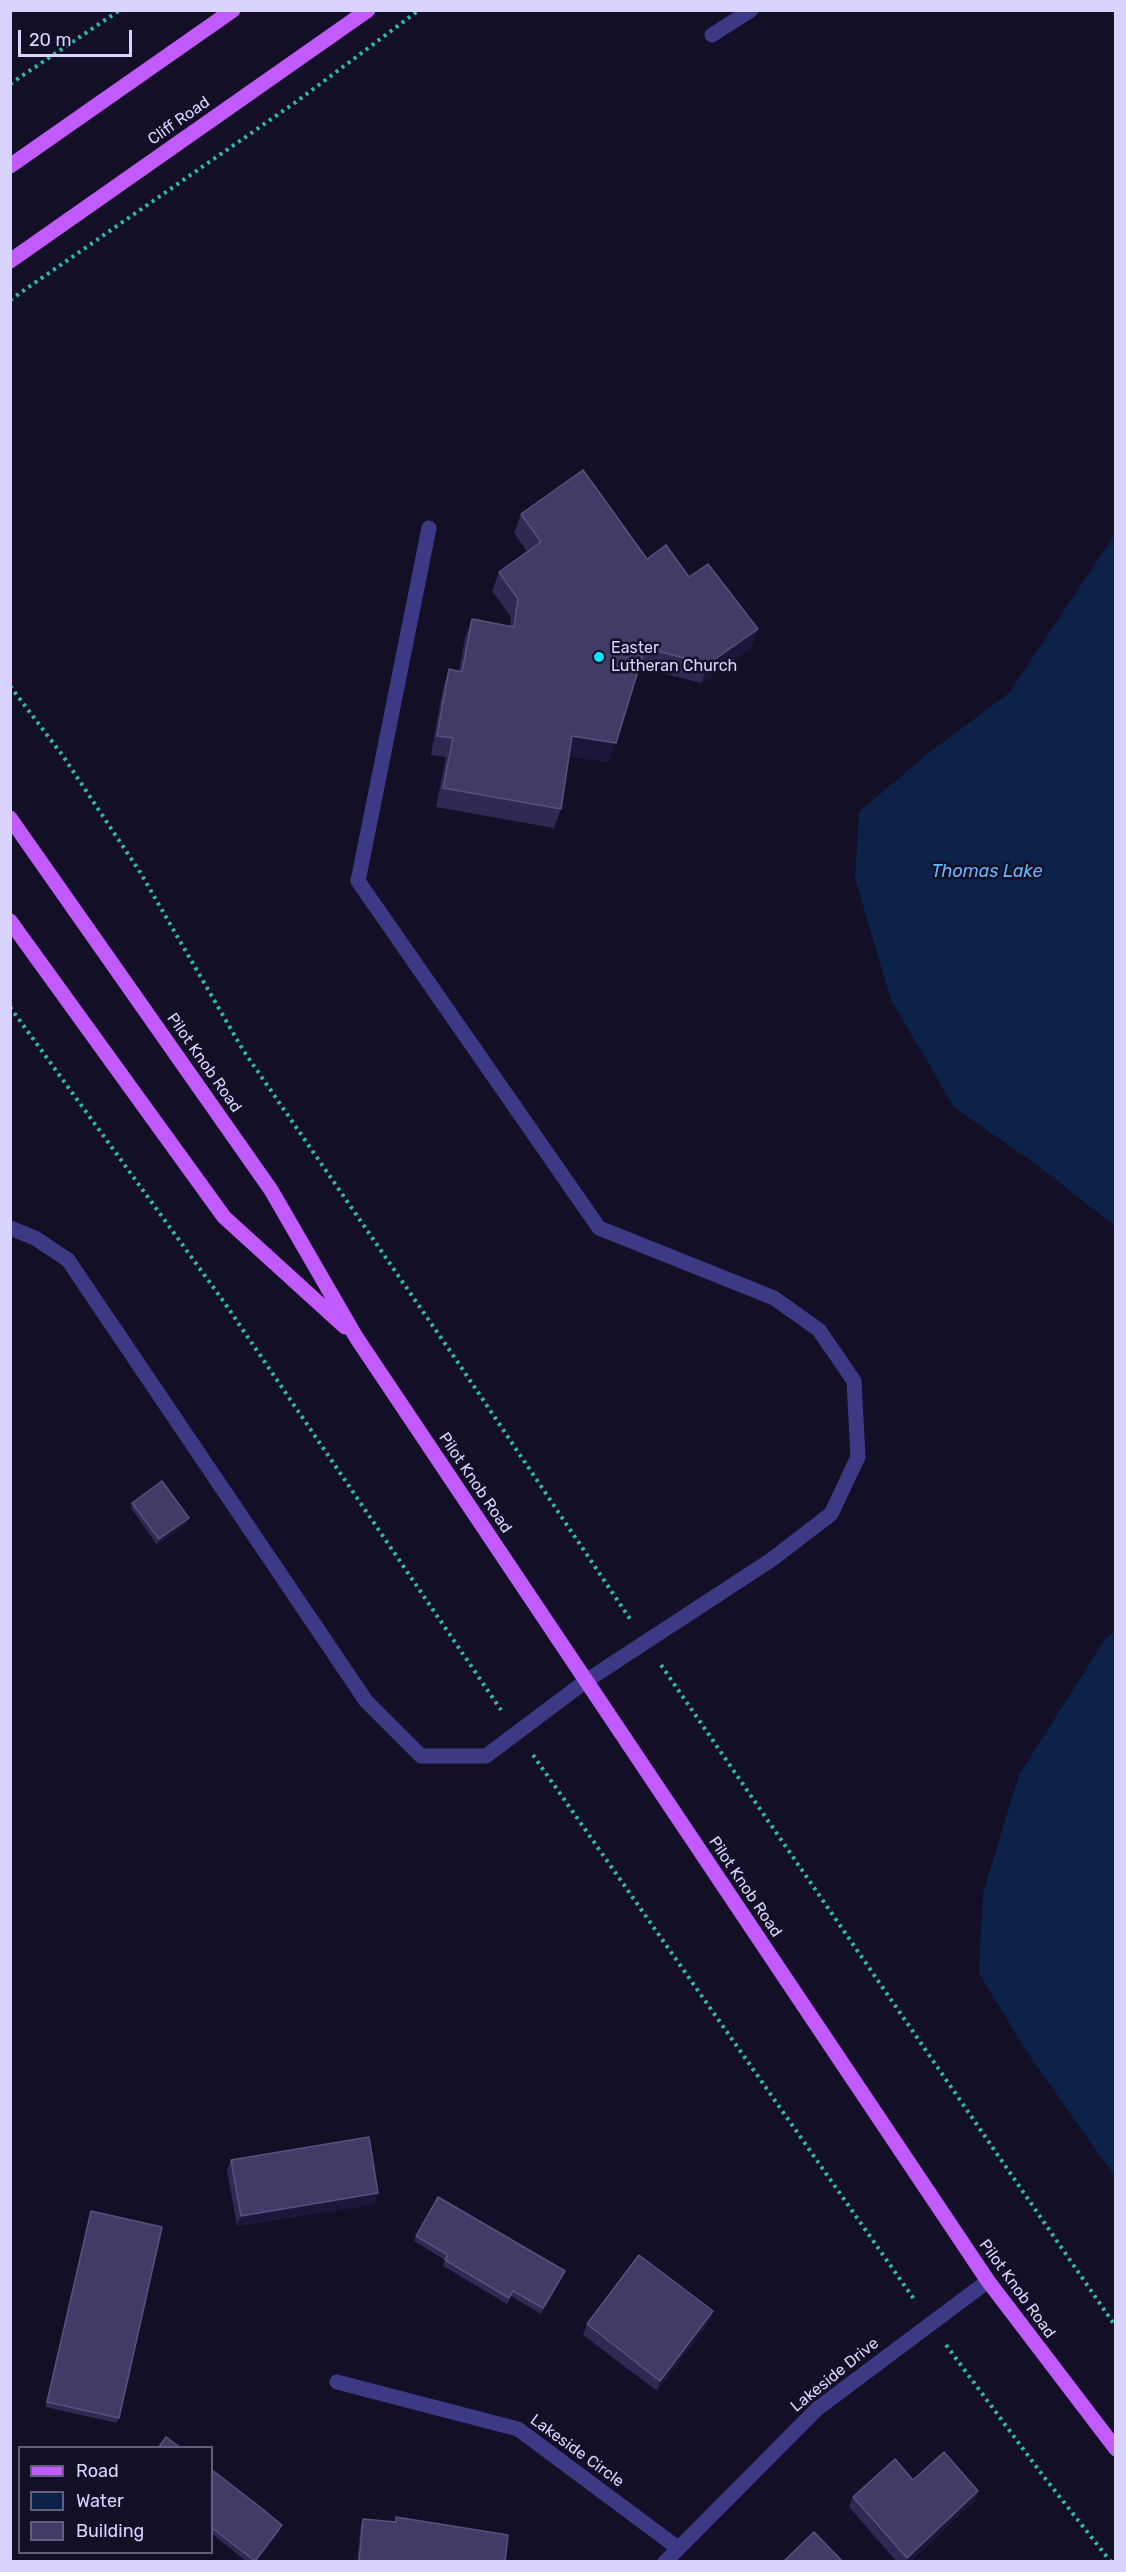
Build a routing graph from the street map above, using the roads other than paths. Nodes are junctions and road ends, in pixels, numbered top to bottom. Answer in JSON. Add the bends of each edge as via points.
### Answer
{"nodes":[{"id":1,"x":233,"y":10,"type":"edge"},
{"id":2,"x":368,"y":10,"type":"edge"},
{"id":3,"x":751,"y":10,"type":"edge"},
{"id":4,"x":712,"y":35,"type":"dead end"},
{"id":5,"x":10,"y":166,"type":"edge"},
{"id":6,"x":10,"y":261,"type":"edge"},
{"id":7,"x":429,"y":528,"type":"dead end"},
{"id":8,"x":10,"y":818,"type":"edge"},
{"id":9,"x":10,"y":921,"type":"edge"},
{"id":10,"x":10,"y":1228,"type":"edge"},
{"id":11,"x":357,"y":1337,"type":"junction"},
{"id":12,"x":586,"y":1681,"type":"junction"},
{"id":13,"x":988,"y":2281,"type":"junction"},
{"id":14,"x":337,"y":2382,"type":"dead end"},
{"id":15,"x":1116,"y":2448,"type":"edge"},
{"id":16,"x":678,"y":2548,"type":"junction"},
{"id":17,"x":665,"y":2562,"type":"edge"}],
"edges":[{"from":1,"to":5,"type":"main road"},
{"from":2,"to":6,"type":"main road","name":"Cliff Road"},
{"from":3,"to":4,"type":"street"},
{"from":7,"to":12,"type":"street","via":[[358,881],[598,1228],[774,1298],[819,1330],[854,1381],[858,1456],[831,1514],[771,1560]]},
{"from":8,"to":11,"type":"main road","name":"Pilot Knob Road","via":[[271,1190]]},
{"from":9,"to":11,"type":"main road","name":"Pilot Knob Road","via":[[224,1217]]},
{"from":10,"to":12,"type":"street","via":[[35,1238],[68,1260],[366,1701],[422,1756],[486,1756]]},
{"from":11,"to":12,"type":"main road","name":"Pilot Knob Road"},
{"from":12,"to":13,"type":"main road","name":"Pilot Knob Road"},
{"from":13,"to":15,"type":"main road","name":"Pilot Knob Road"},
{"from":13,"to":16,"type":"street","name":"Lakeside Drive","via":[[817,2409]]},
{"from":14,"to":16,"type":"street","name":"Lakeside Circle","via":[[518,2429]]},
{"from":16,"to":17,"type":"street","name":"Lakeside Drive"}]}
